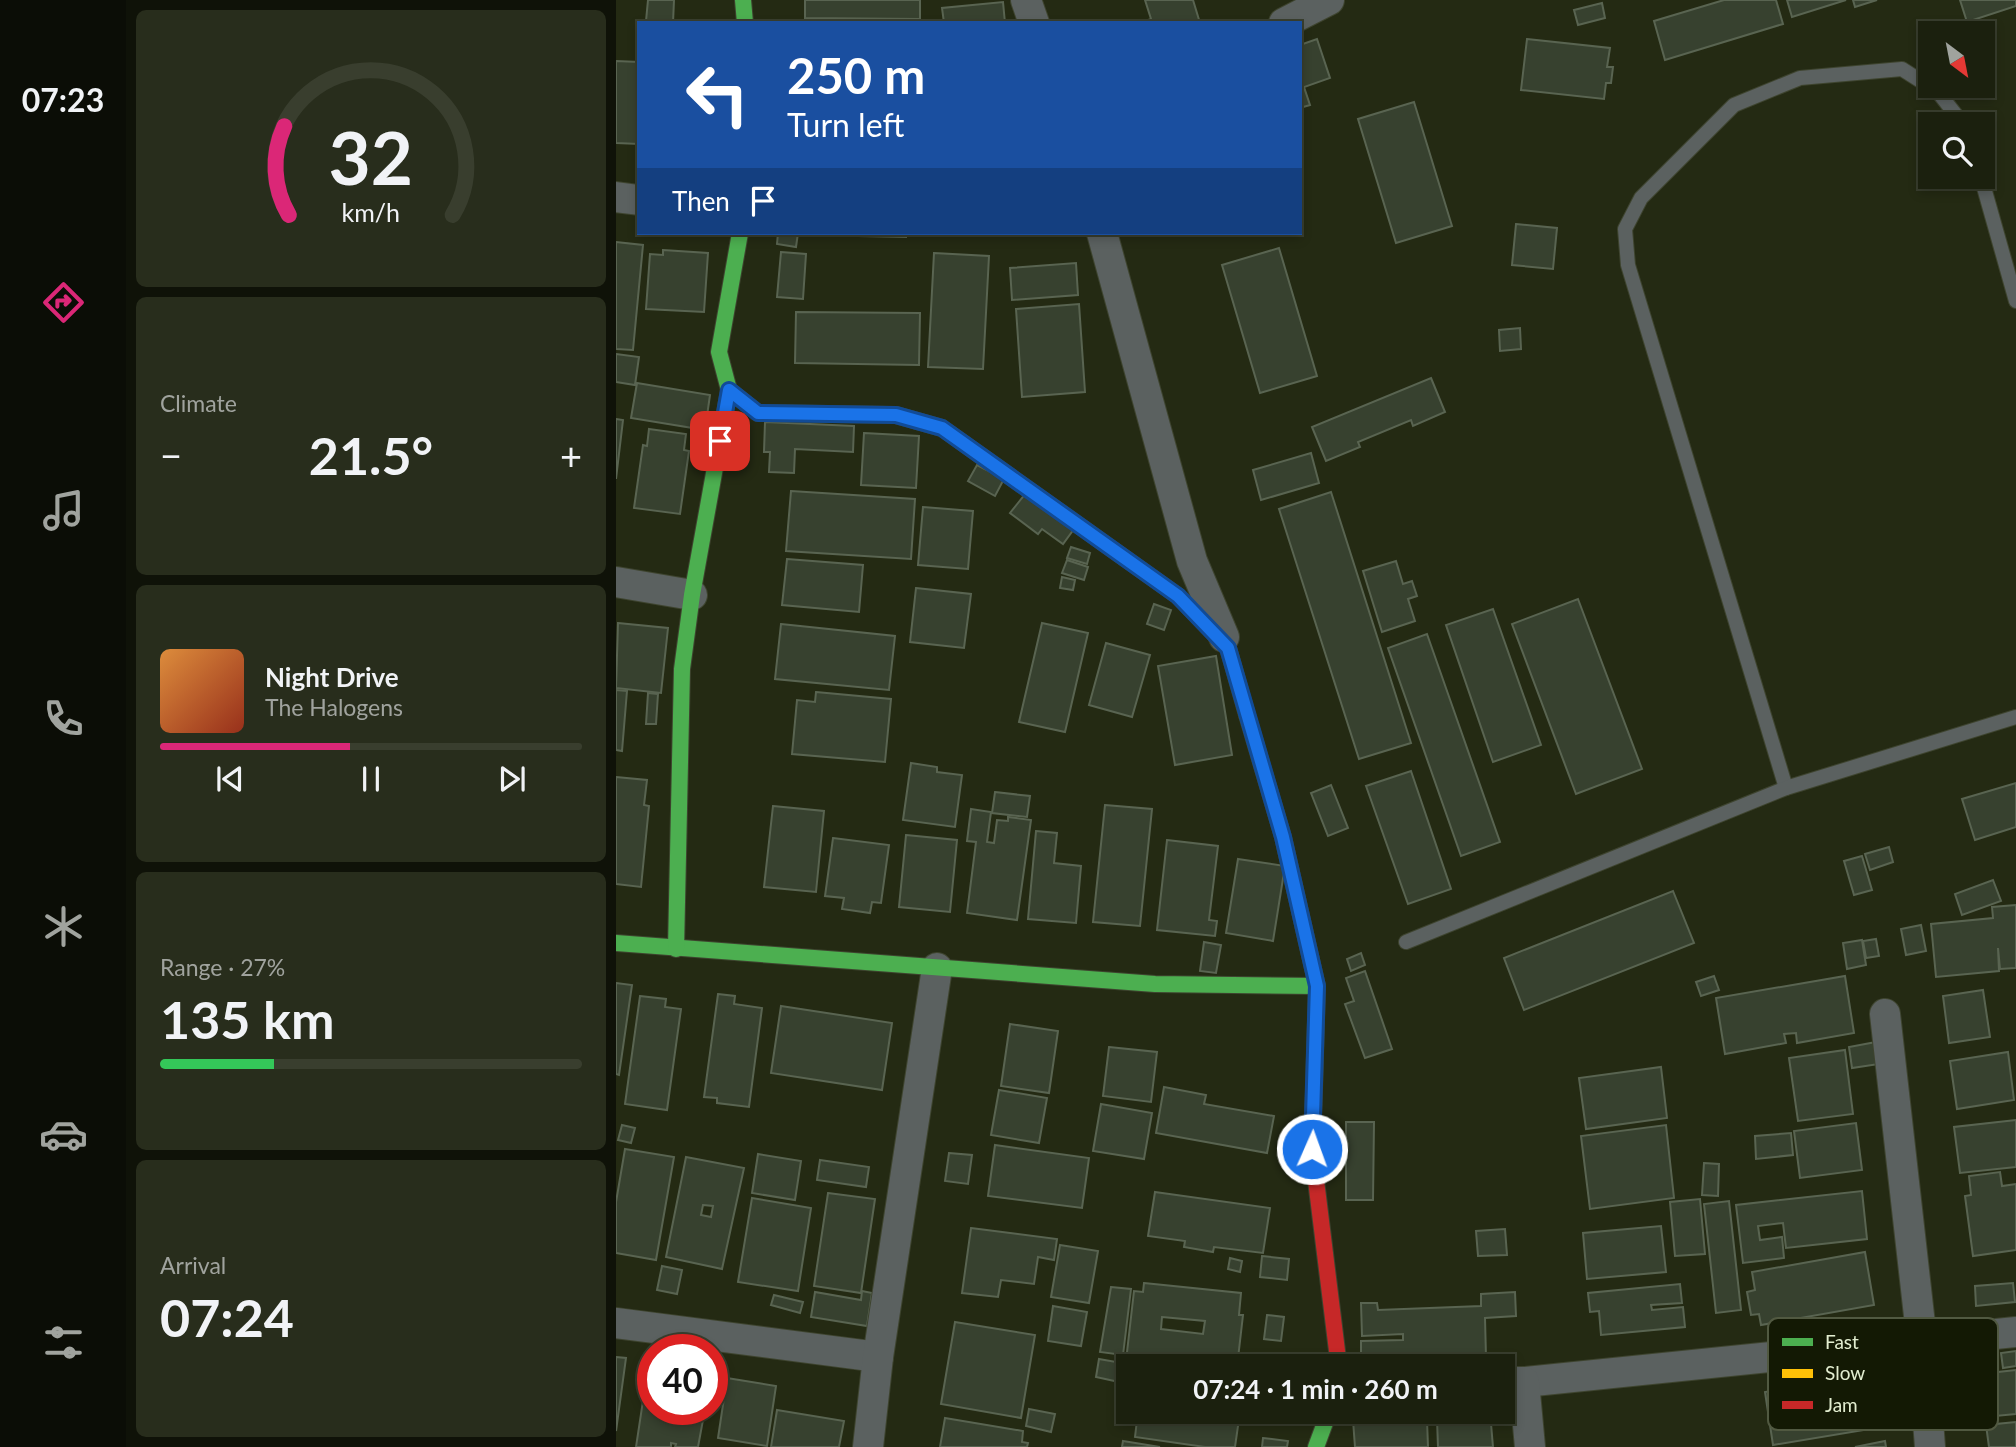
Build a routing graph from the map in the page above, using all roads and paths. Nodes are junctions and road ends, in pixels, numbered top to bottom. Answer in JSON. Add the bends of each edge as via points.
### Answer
{"nodes":[{"id":1,"x":743,"y":0,"type":"edge"},
{"id":2,"x":1026,"y":0,"type":"edge"},
{"id":3,"x":1329,"y":0,"type":"edge"},
{"id":4,"x":745,"y":21,"type":"edge"},
{"id":5,"x":1033,"y":21,"type":"edge"},
{"id":6,"x":1288,"y":21,"type":"edge"},
{"id":7,"x":1954,"y":112,"type":"edge"},
{"id":8,"x":1983,"y":189,"type":"edge"},
{"id":9,"x":616,"y":197,"type":"edge"},
{"id":10,"x":637,"y":200,"type":"edge"},
{"id":11,"x":740,"y":235,"type":"edge"},
{"id":12,"x":1103,"y":235,"type":"edge"},
{"id":13,"x":2016,"y":301,"type":"edge"},
{"id":14,"x":729,"y":390,"type":"junction"},
{"id":15,"x":616,"y":582,"type":"edge"},
{"id":16,"x":692,"y":595,"type":"junction"},
{"id":17,"x":1228,"y":648,"type":"junction"},
{"id":18,"x":2016,"y":717,"type":"edge"},
{"id":19,"x":1786,"y":788,"type":"junction"},
{"id":20,"x":1406,"y":942,"type":"dead end"},
{"id":21,"x":616,"y":943,"type":"edge"},
{"id":22,"x":676,"y":949,"type":"junction"},
{"id":23,"x":937,"y":968,"type":"junction"},
{"id":24,"x":1317,"y":986,"type":"junction"},
{"id":25,"x":1885,"y":1014,"type":"dead end"},
{"id":26,"x":1919,"y":1318,"type":"edge"},
{"id":27,"x":616,"y":1323,"type":"edge"},
{"id":28,"x":2016,"y":1332,"type":"edge"},
{"id":29,"x":1998,"y":1334,"type":"edge"},
{"id":30,"x":1337,"y":1354,"type":"edge"},
{"id":31,"x":878,"y":1357,"type":"junction"},
{"id":32,"x":1768,"y":1357,"type":"edge"},
{"id":33,"x":1515,"y":1382,"type":"edge"},
{"id":34,"x":1515,"y":1386,"type":"edge"},
{"id":35,"x":1325,"y":1424,"type":"edge"},
{"id":36,"x":868,"y":1447,"type":"edge"},
{"id":37,"x":1316,"y":1447,"type":"edge"},
{"id":38,"x":1530,"y":1447,"type":"edge"}],
"edges":[{"from":1,"to":4,"type":"street"},
{"from":2,"to":5,"type":"street"},
{"from":3,"to":6,"type":"street"},
{"from":7,"to":19,"type":"lane","via":[[1938,92],[1902,69],[1800,78],[1734,105],[1641,198],[1625,229],[1628,265]]},
{"from":8,"to":13,"type":"lane"},
{"from":9,"to":10,"type":"street"},
{"from":11,"to":14,"type":"street","via":[[719,352]]},
{"from":12,"to":17,"type":"street","via":[[1192,561]]},
{"from":14,"to":16,"type":"street"},
{"from":14,"to":17,"type":"street","via":[[758,413],[896,415],[942,428],[1178,596]]},
{"from":15,"to":16,"type":"street"},
{"from":16,"to":22,"type":"street","via":[[682,669]]},
{"from":17,"to":24,"type":"street","via":[[1283,837]]},
{"from":18,"to":19,"type":"lane"},
{"from":19,"to":20,"type":"lane"},
{"from":21,"to":22,"type":"street"},
{"from":22,"to":23,"type":"street"},
{"from":23,"to":24,"type":"street","via":[[1155,984]]},
{"from":23,"to":31,"type":"street"},
{"from":24,"to":30,"type":"street","via":[[1312,1149]]},
{"from":25,"to":26,"type":"street"},
{"from":27,"to":31,"type":"street"},
{"from":28,"to":29,"type":"street"},
{"from":31,"to":36,"type":"street"},
{"from":32,"to":33,"type":"street"},
{"from":34,"to":38,"type":"street"},
{"from":35,"to":37,"type":"street"}]}
